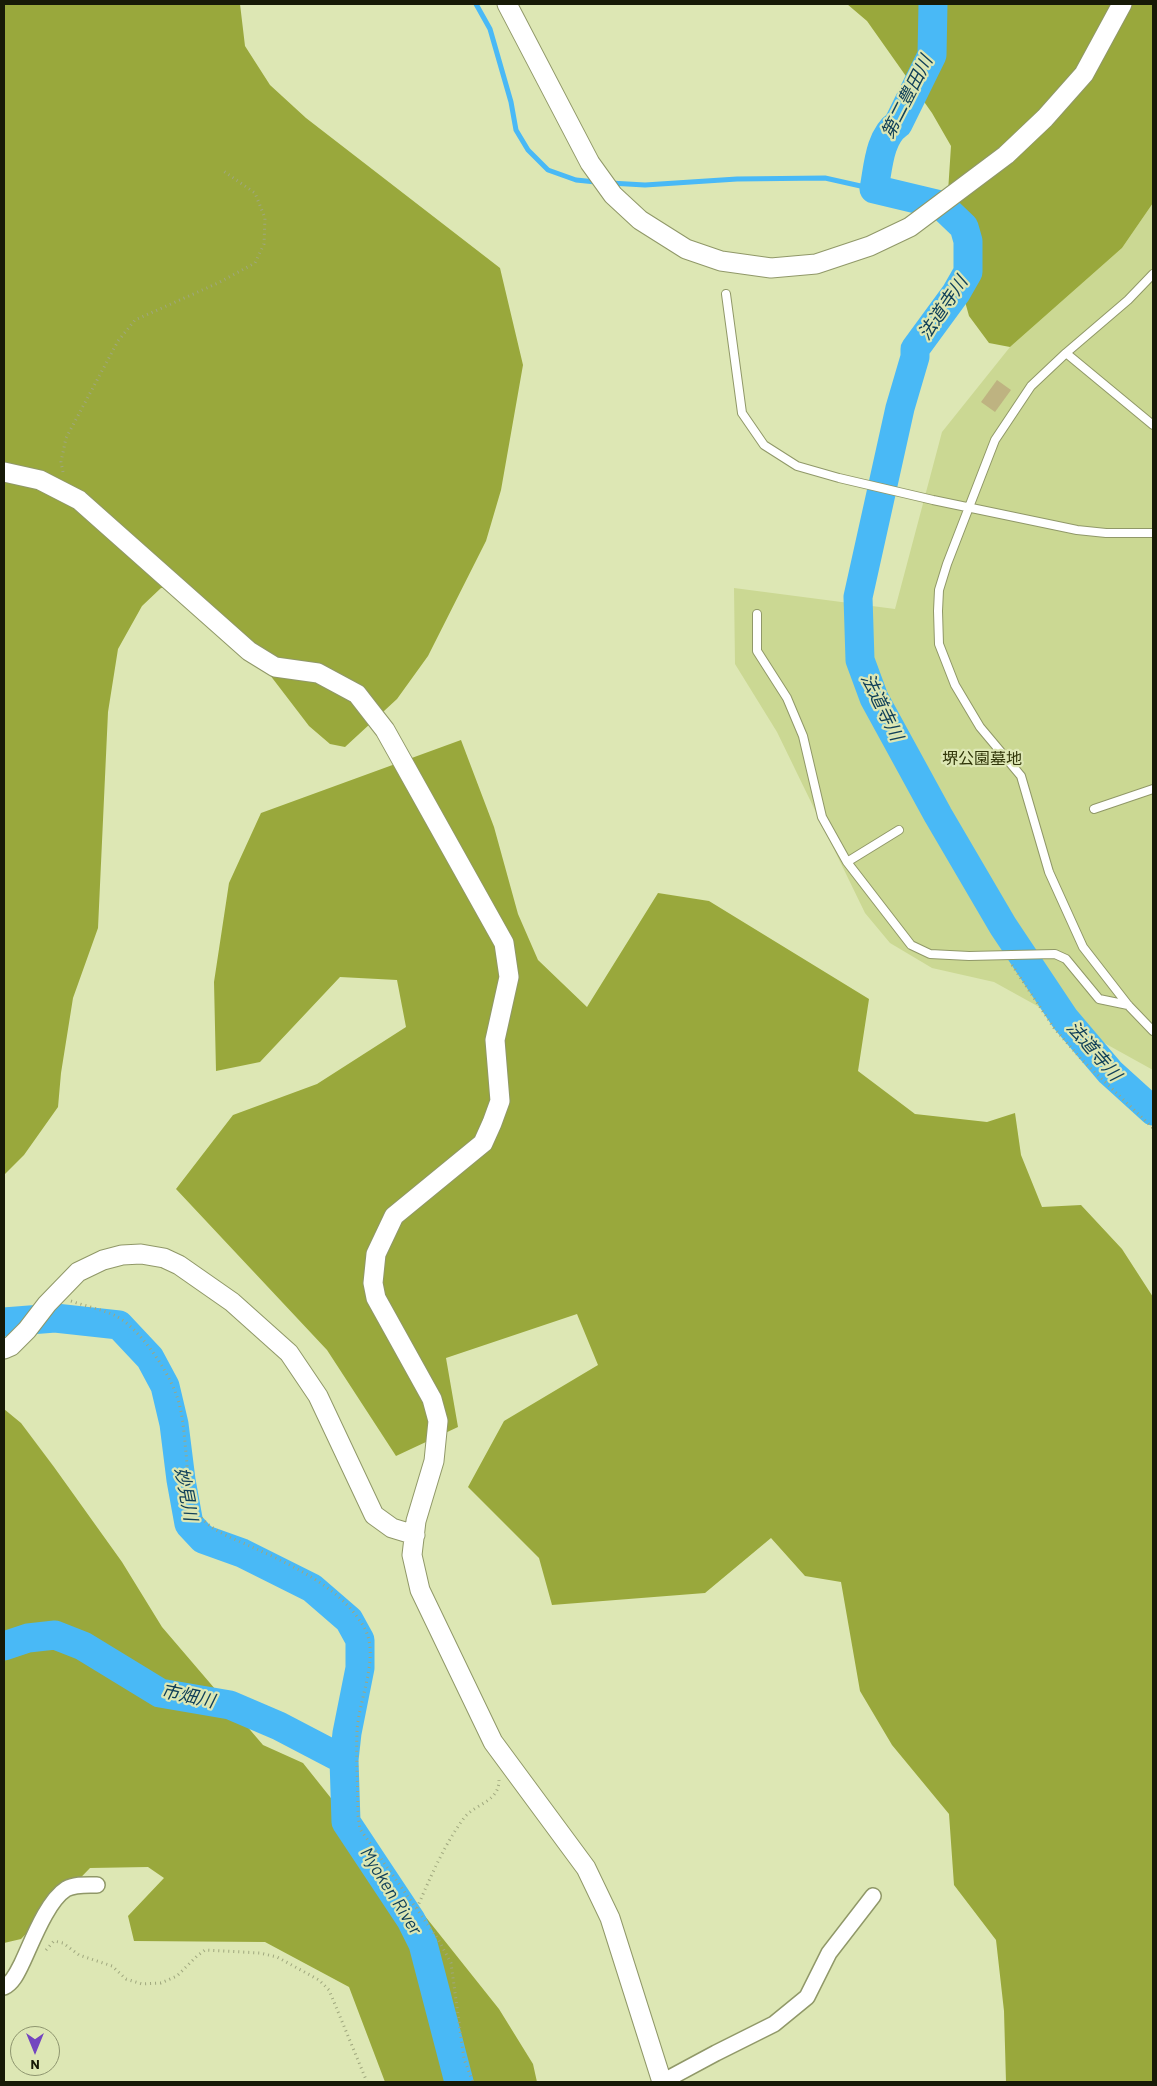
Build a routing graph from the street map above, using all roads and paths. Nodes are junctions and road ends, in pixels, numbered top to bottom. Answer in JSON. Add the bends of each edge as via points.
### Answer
{"nodes":[{"id":1,"x":507,"y":4,"type":"edge"},
{"id":2,"x":1122,"y":4,"type":"edge"},
{"id":3,"x":222,"y":170,"type":"dead end"},
{"id":4,"x":1152,"y":278,"type":"edge"},
{"id":5,"x":726,"y":294,"type":"dead end"},
{"id":6,"x":1066,"y":352,"type":"junction"},
{"id":7,"x":1153,"y":425,"type":"edge"},
{"id":8,"x":4,"y":472,"type":"edge"},
{"id":9,"x":68,"y":494,"type":"junction"},
{"id":10,"x":970,"y":508,"type":"junction"},
{"id":11,"x":1153,"y":533,"type":"edge"},
{"id":12,"x":757,"y":614,"type":"dead end"},
{"id":13,"x":1153,"y":789,"type":"edge"},
{"id":14,"x":1094,"y":809,"type":"dead end"},
{"id":15,"x":899,"y":830,"type":"dead end"},
{"id":16,"x":847,"y":862,"type":"junction"},
{"id":17,"x":1007,"y":956,"type":"junction"},
{"id":18,"x":1128,"y":1005,"type":"junction"},
{"id":19,"x":1153,"y":1031,"type":"edge"},
{"id":20,"x":1153,"y":1128,"type":"edge"},
{"id":21,"x":51,"y":1300,"type":"junction"},
{"id":22,"x":4,"y":1349,"type":"edge"},
{"id":23,"x":415,"y":1535,"type":"junction"},
{"id":24,"x":499,"y":1778,"type":"dead end"},
{"id":25,"x":96,"y":1885,"type":"dead end"},
{"id":26,"x":873,"y":1896,"type":"dead end"},
{"id":27,"x":416,"y":1908,"type":"junction"},
{"id":28,"x":43,"y":1953,"type":"dead end"},
{"id":29,"x":4,"y":1987,"type":"edge"},
{"id":30,"x":367,"y":2082,"type":"edge"},
{"id":31,"x":473,"y":2082,"type":"edge"},
{"id":32,"x":662,"y":2082,"type":"edge"}],
"edges":[{"from":1,"to":2,"type":"street","via":[[590,163],[613,195],[640,220],[686,249],[721,261],[771,268],[816,264],[870,246],[910,227],[1013,149],[1045,118],[1084,74]]},
{"from":3,"to":9,"type":"path","via":[[255,193],[265,218],[264,244],[255,263],[135,320],[118,341],[66,438],[61,462]]},
{"from":4,"to":6,"type":"lane"},
{"from":5,"to":10,"type":"lane","via":[[742,413],[764,445],[797,466]]},
{"from":6,"to":7,"type":"lane"},
{"from":6,"to":10,"type":"lane","via":[[1031,386],[995,440]]},
{"from":8,"to":9,"type":"street","via":[[40,480]]},
{"from":9,"to":23,"type":"street","via":[[79,500],[249,651],[275,667],[318,673],[357,694],[385,730],[504,943],[509,976],[495,1040],[500,1101],[492,1123],[483,1143],[394,1216],[376,1254],[373,1283],[376,1298],[432,1399],[438,1421],[434,1462],[416,1521]]},
{"from":10,"to":11,"type":"lane","via":[[1077,530]]},
{"from":10,"to":18,"type":"lane","via":[[939,590],[939,644],[955,686],[980,727],[1021,776],[1049,872],[1083,947]]},
{"from":12,"to":16,"type":"lane","via":[[757,651],[790,706],[803,736],[822,817]]},
{"from":13,"to":14,"type":"lane"},
{"from":15,"to":16,"type":"lane"},
{"from":16,"to":17,"type":"lane","via":[[912,945],[930,954]]},
{"from":17,"to":18,"type":"lane","via":[[1055,954],[1066,959],[1099,999]]},
{"from":17,"to":20,"type":"path","via":[[1054,1028],[1080,1059]]},
{"from":18,"to":19,"type":"lane"},
{"from":21,"to":22,"type":"street","via":[[27,1330]]},
{"from":21,"to":23,"type":"street","via":[[78,1272],[103,1260],[141,1254],[164,1258],[179,1265],[232,1302],[289,1353],[318,1396],[374,1515],[392,1528]]},
{"from":21,"to":27,"type":"path","via":[[114,1315],[138,1334],[163,1368],[176,1393],[192,1501],[199,1515],[211,1527],[321,1584],[339,1597],[365,1629],[370,1656],[357,1730],[360,1829]]},
{"from":23,"to":32,"type":"street","via":[[412,1555],[420,1590],[493,1742],[586,1868],[610,1918]]},
{"from":24,"to":27,"type":"path","via":[[499,1789],[493,1797],[465,1816],[436,1865]]},
{"from":25,"to":29,"type":"street","via":[[66,1889],[56,1899],[20,1967]]},
{"from":26,"to":32,"type":"street","via":[[829,1953],[807,1997],[774,2024]]},
{"from":27,"to":31,"type":"path","via":[[451,1963],[464,2059]]},
{"from":28,"to":30,"type":"path","via":[[54,1941],[63,1943],[79,1954],[112,1966],[126,1979],[142,1984],[161,1983],[178,1976],[206,1950],[276,1957],[319,1980],[329,1990]]}]}
